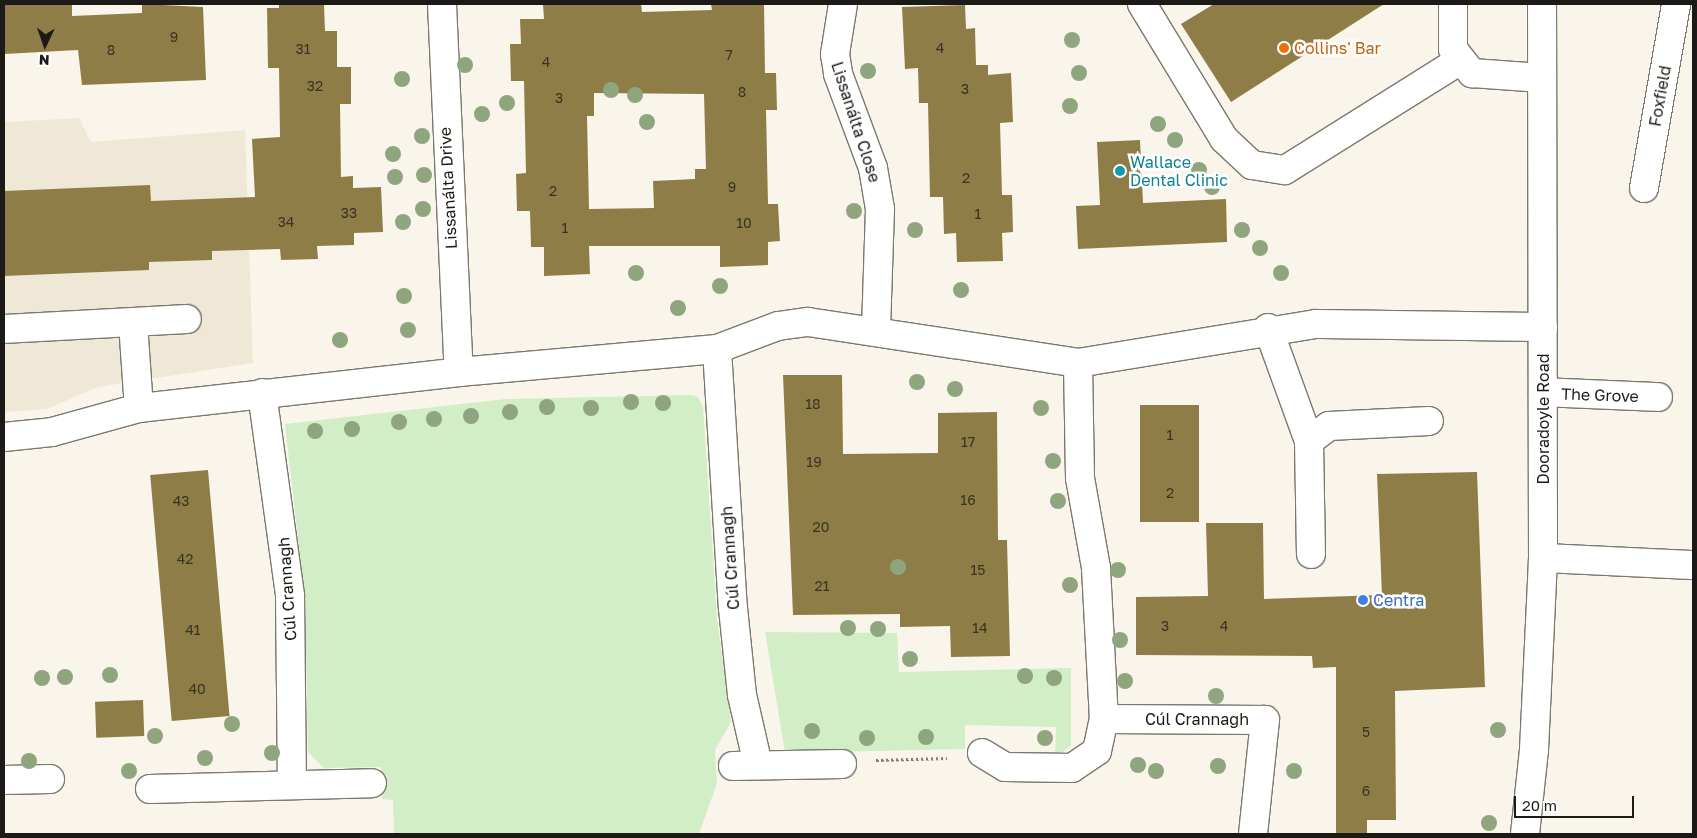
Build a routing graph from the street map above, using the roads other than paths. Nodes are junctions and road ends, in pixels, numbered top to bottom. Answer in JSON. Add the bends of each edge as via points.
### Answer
{"nodes":[{"id":1,"x":442,"y":4,"type":"edge"},
{"id":2,"x":843,"y":4,"type":"edge"},
{"id":3,"x":1142,"y":4,"type":"edge"},
{"id":4,"x":1453,"y":4,"type":"edge"},
{"id":5,"x":1542,"y":4,"type":"edge"},
{"id":6,"x":1676,"y":4,"type":"edge"},
{"id":7,"x":1459,"y":60,"type":"junction"},
{"id":8,"x":1542,"y":78,"type":"junction"},
{"id":9,"x":1644,"y":188,"type":"dead end"},
{"id":10,"x":187,"y":319,"type":"dead end"},
{"id":11,"x":133,"y":323,"type":"junction"},
{"id":12,"x":1543,"y":327,"type":"junction"},
{"id":13,"x":4,"y":328,"type":"edge"},
{"id":14,"x":1268,"y":328,"type":"junction"},
{"id":15,"x":876,"y":331,"type":"junction"},
{"id":16,"x":717,"y":349,"type":"junction"},
{"id":17,"x":1078,"y":363,"type":"junction"},
{"id":18,"x":459,"y":372,"type":"junction"},
{"id":19,"x":1543,"y":392,"type":"junction"},
{"id":20,"x":262,"y":393,"type":"junction"},
{"id":21,"x":1658,"y":397,"type":"dead end"},
{"id":22,"x":139,"y":408,"type":"junction"},
{"id":23,"x":1429,"y":421,"type":"dead end"},
{"id":24,"x":4,"y":437,"type":"edge"},
{"id":25,"x":1308,"y":441,"type":"junction"},
{"id":26,"x":1311,"y":554,"type":"dead end"},
{"id":27,"x":1542,"y":558,"type":"junction"},
{"id":28,"x":1693,"y":565,"type":"edge"},
{"id":29,"x":1104,"y":719,"type":"junction"},
{"id":30,"x":982,"y":753,"type":"road end"},
{"id":31,"x":842,"y":764,"type":"road end"},
{"id":32,"x":50,"y":779,"type":"dead end"},
{"id":33,"x":4,"y":780,"type":"edge"},
{"id":34,"x":372,"y":784,"type":"dead end"},
{"id":35,"x":292,"y":785,"type":"junction"},
{"id":36,"x":150,"y":789,"type":"dead end"},
{"id":37,"x":1253,"y":834,"type":"edge"},
{"id":38,"x":1525,"y":834,"type":"edge"}],
"edges":[{"from":1,"to":18,"type":"street","name":"Lissanálta Drive"},
{"from":2,"to":15,"type":"street","name":"Lissanálta Close","via":[[835,54],[838,74],[873,168],[880,209]]},
{"from":3,"to":7,"type":"street","via":[[1224,139],[1252,165],[1285,170]]},
{"from":4,"to":7,"type":"street","via":[[1450,36]]},
{"from":5,"to":8,"type":"street","name":"Dooradoyle Road"},
{"from":6,"to":9,"type":"street","name":"Foxfield"},
{"from":7,"to":8,"type":"street","via":[[1472,73]]},
{"from":8,"to":12,"type":"street","name":"Dooradoyle Road"},
{"from":10,"to":11,"type":"street"},
{"from":11,"to":13,"type":"street"},
{"from":11,"to":22,"type":"street"},
{"from":12,"to":14,"type":"street","via":[[1316,324]]},
{"from":12,"to":19,"type":"street","name":"Dooradoyle Road"},
{"from":14,"to":17,"type":"street"},
{"from":14,"to":25,"type":"street"},
{"from":15,"to":16,"type":"street","via":[[792,324]]},
{"from":15,"to":17,"type":"street"},
{"from":16,"to":18,"type":"street"},
{"from":16,"to":31,"type":"street","name":"Cúl Crannagh","via":[[746,766]]},
{"from":17,"to":29,"type":"street","via":[[1079,458],[1096,568]]},
{"from":18,"to":20,"type":"street"},
{"from":19,"to":21,"type":"street","name":"The Grove"},
{"from":19,"to":27,"type":"street","name":"Dooradoyle Road"},
{"from":20,"to":22,"type":"street"},
{"from":20,"to":35,"type":"street","name":"Cúl Crannagh","via":[[290,596]]},
{"from":22,"to":24,"type":"street","via":[[52,432]]},
{"from":23,"to":25,"type":"street","via":[[1337,425]]},
{"from":25,"to":26,"type":"street"},
{"from":27,"to":28,"type":"street"},
{"from":27,"to":38,"type":"street","name":"Dooradoyle Road","via":[[1534,750]]},
{"from":29,"to":30,"type":"street","via":[[1097,751],[1072,768],[1005,767]]},
{"from":29,"to":37,"type":"street","name":"Cúl Crannagh","via":[[1264,720]]},
{"from":32,"to":33,"type":"street"},
{"from":34,"to":35,"type":"street"},
{"from":35,"to":36,"type":"street"}]}
